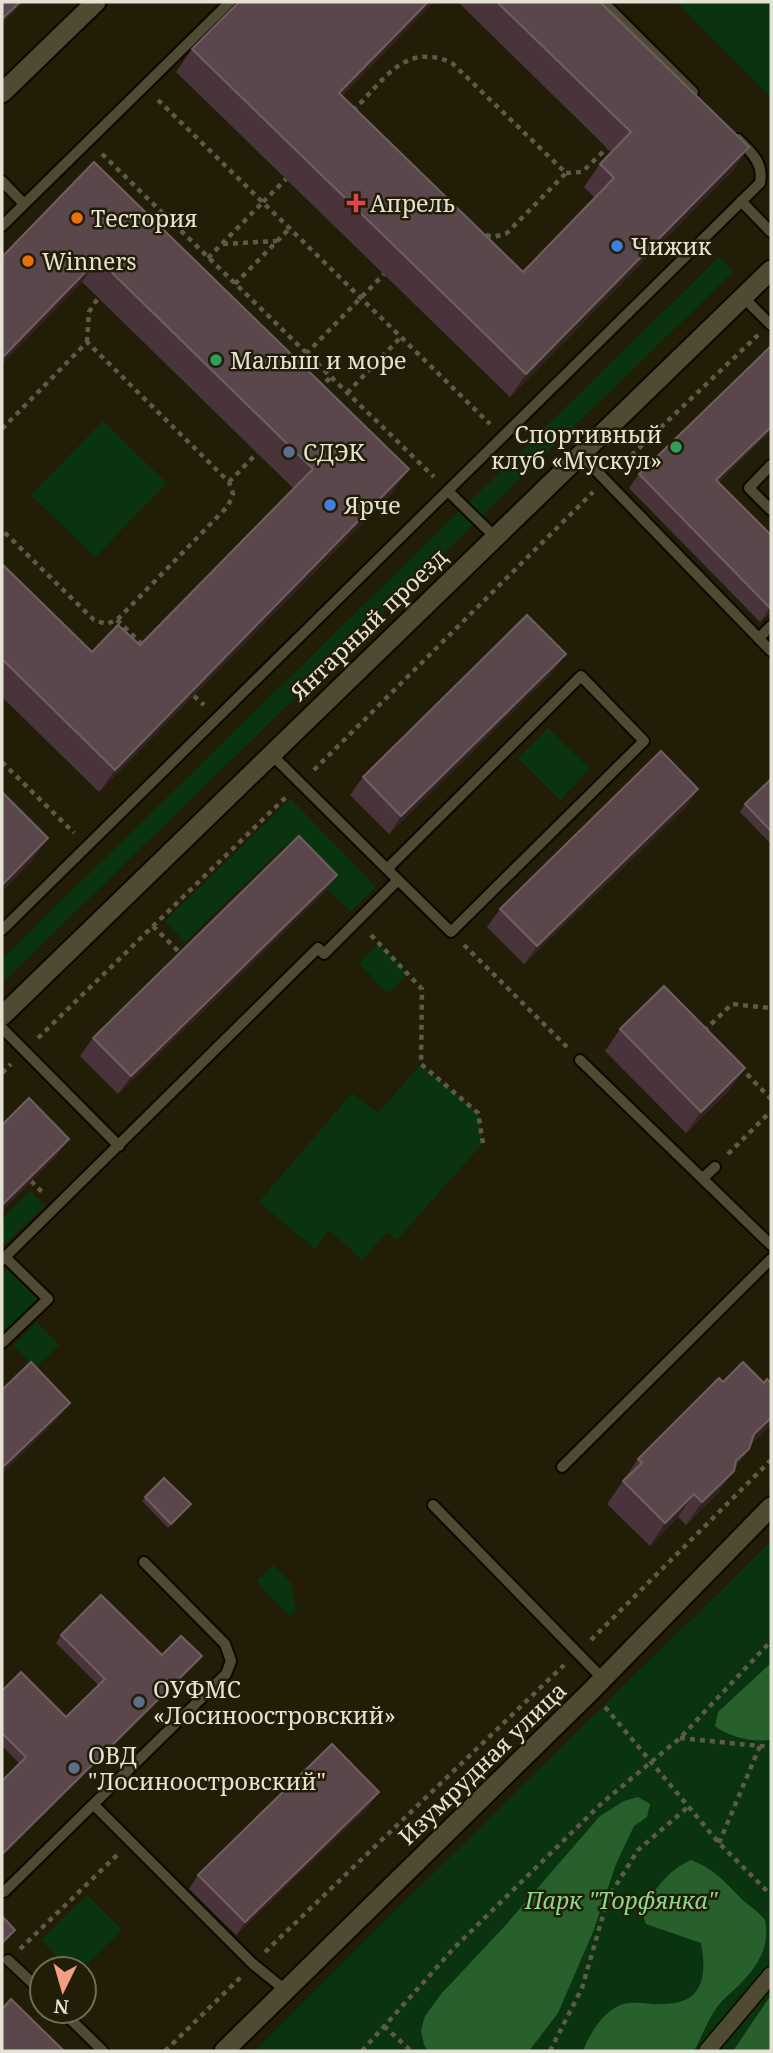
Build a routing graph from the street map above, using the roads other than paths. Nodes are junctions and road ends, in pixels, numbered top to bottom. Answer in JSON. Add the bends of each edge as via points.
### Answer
{"nodes":[{"id":1,"x":96,"y":2,"type":"edge"},
{"id":2,"x":230,"y":2,"type":"edge"},
{"id":3,"x":603,"y":2,"type":"edge"},
{"id":4,"x":2,"y":93,"type":"edge"},
{"id":5,"x":705,"y":105,"type":"edge"},
{"id":6,"x":733,"y":133,"type":"edge"},
{"id":7,"x":2,"y":181,"type":"edge"},
{"id":8,"x":741,"y":201,"type":"junction"},
{"id":9,"x":24,"y":204,"type":"junction"},
{"id":10,"x":2,"y":226,"type":"edge"},
{"id":11,"x":771,"y":232,"type":"edge"},
{"id":12,"x":771,"y":270,"type":"edge"},
{"id":13,"x":743,"y":297,"type":"junction"},
{"id":14,"x":771,"y":325,"type":"edge"},
{"id":15,"x":580,"y":454,"type":"junction"},
{"id":16,"x":771,"y":465,"type":"edge"},
{"id":17,"x":447,"y":491,"type":"junction"},
{"id":18,"x":771,"y":510,"type":"edge"},
{"id":19,"x":494,"y":536,"type":"junction"},
{"id":20,"x":771,"y":626,"type":"edge"},
{"id":21,"x":759,"y":638,"type":"junction"},
{"id":22,"x":771,"y":651,"type":"edge"},
{"id":23,"x":270,"y":753,"type":"junction"},
{"id":24,"x":387,"y":869,"type":"junction"},
{"id":25,"x":398,"y":880,"type":"junction"},
{"id":26,"x":2,"y":930,"type":"edge"},
{"id":27,"x":7,"y":1007,"type":"edge"},
{"id":28,"x":2,"y":1028,"type":"edge"},
{"id":29,"x":580,"y":1060,"type":"road end"},
{"id":30,"x":119,"y":1146,"type":"junction"},
{"id":31,"x":715,"y":1167,"type":"road end"},
{"id":32,"x":703,"y":1178,"type":"junction"},
{"id":33,"x":771,"y":1245,"type":"edge"},
{"id":34,"x":4,"y":1258,"type":"edge"},
{"id":35,"x":771,"y":1259,"type":"edge"},
{"id":36,"x":2,"y":1343,"type":"edge"},
{"id":37,"x":562,"y":1466,"type":"dead end"},
{"id":38,"x":433,"y":1505,"type":"dead end"},
{"id":39,"x":771,"y":1507,"type":"edge"},
{"id":40,"x":144,"y":1562,"type":"dead end"},
{"id":41,"x":597,"y":1685,"type":"junction"},
{"id":42,"x":94,"y":1805,"type":"junction"},
{"id":43,"x":5,"y":1892,"type":"dead end"},
{"id":44,"x":8,"y":1960,"type":"road end"},
{"id":45,"x":771,"y":1975,"type":"edge"},
{"id":46,"x":28,"y":1979,"type":"edge"},
{"id":47,"x":285,"y":1990,"type":"junction"},
{"id":48,"x":76,"y":2025,"type":"edge"},
{"id":49,"x":103,"y":2051,"type":"edge"},
{"id":50,"x":224,"y":2051,"type":"edge"},
{"id":51,"x":707,"y":2051,"type":"edge"}],
"edges":[{"from":1,"to":4,"type":"street"},
{"from":2,"to":9,"type":"lane"},
{"from":3,"to":5,"type":"lane"},
{"from":6,"to":8,"type":"lane","via":[[761,169],[760,183]]},
{"from":7,"to":9,"type":"lane"},
{"from":8,"to":11,"type":"lane"},
{"from":8,"to":17,"type":"lane"},
{"from":9,"to":10,"type":"lane"},
{"from":12,"to":13,"type":"street","name":"Янтарный проезд"},
{"from":13,"to":14,"type":"lane"},
{"from":13,"to":15,"type":"street","name":"Янтарный проезд"},
{"from":15,"to":19,"type":"street","name":"Янтарный проезд"},
{"from":15,"to":21,"type":"lane"},
{"from":16,"to":18,"type":"lane","via":[[749,488]]},
{"from":17,"to":19,"type":"lane"},
{"from":17,"to":26,"type":"lane"},
{"from":19,"to":23,"type":"street","name":"Янтарный проезд"},
{"from":20,"to":21,"type":"lane"},
{"from":21,"to":22,"type":"lane"},
{"from":23,"to":24,"type":"lane"},
{"from":23,"to":27,"type":"street","name":"Янтарный проезд"},
{"from":24,"to":25,"type":"lane"},
{"from":24,"to":25,"type":"lane","via":[[582,676],[644,741],[451,932]]},
{"from":25,"to":30,"type":"lane","via":[[324,954],[318,948]]},
{"from":28,"to":30,"type":"lane"},
{"from":29,"to":32,"type":"lane"},
{"from":30,"to":34,"type":"lane"},
{"from":31,"to":32,"type":"lane"},
{"from":32,"to":33,"type":"lane"},
{"from":34,"to":36,"type":"lane","via":[[48,1299]]},
{"from":35,"to":37,"type":"lane"},
{"from":38,"to":41,"type":"lane"},
{"from":39,"to":41,"type":"street","name":"Изумрудная улица"},
{"from":40,"to":42,"type":"lane","via":[[225,1644],[231,1661],[226,1674]]},
{"from":41,"to":47,"type":"street","name":"Изумрудная улица"},
{"from":42,"to":43,"type":"lane"},
{"from":42,"to":47,"type":"lane","via":[[253,1964]]},
{"from":44,"to":46,"type":"lane"},
{"from":45,"to":51,"type":"street"},
{"from":47,"to":50,"type":"street","name":"Изумрудная улица"},
{"from":48,"to":49,"type":"lane"}]}
